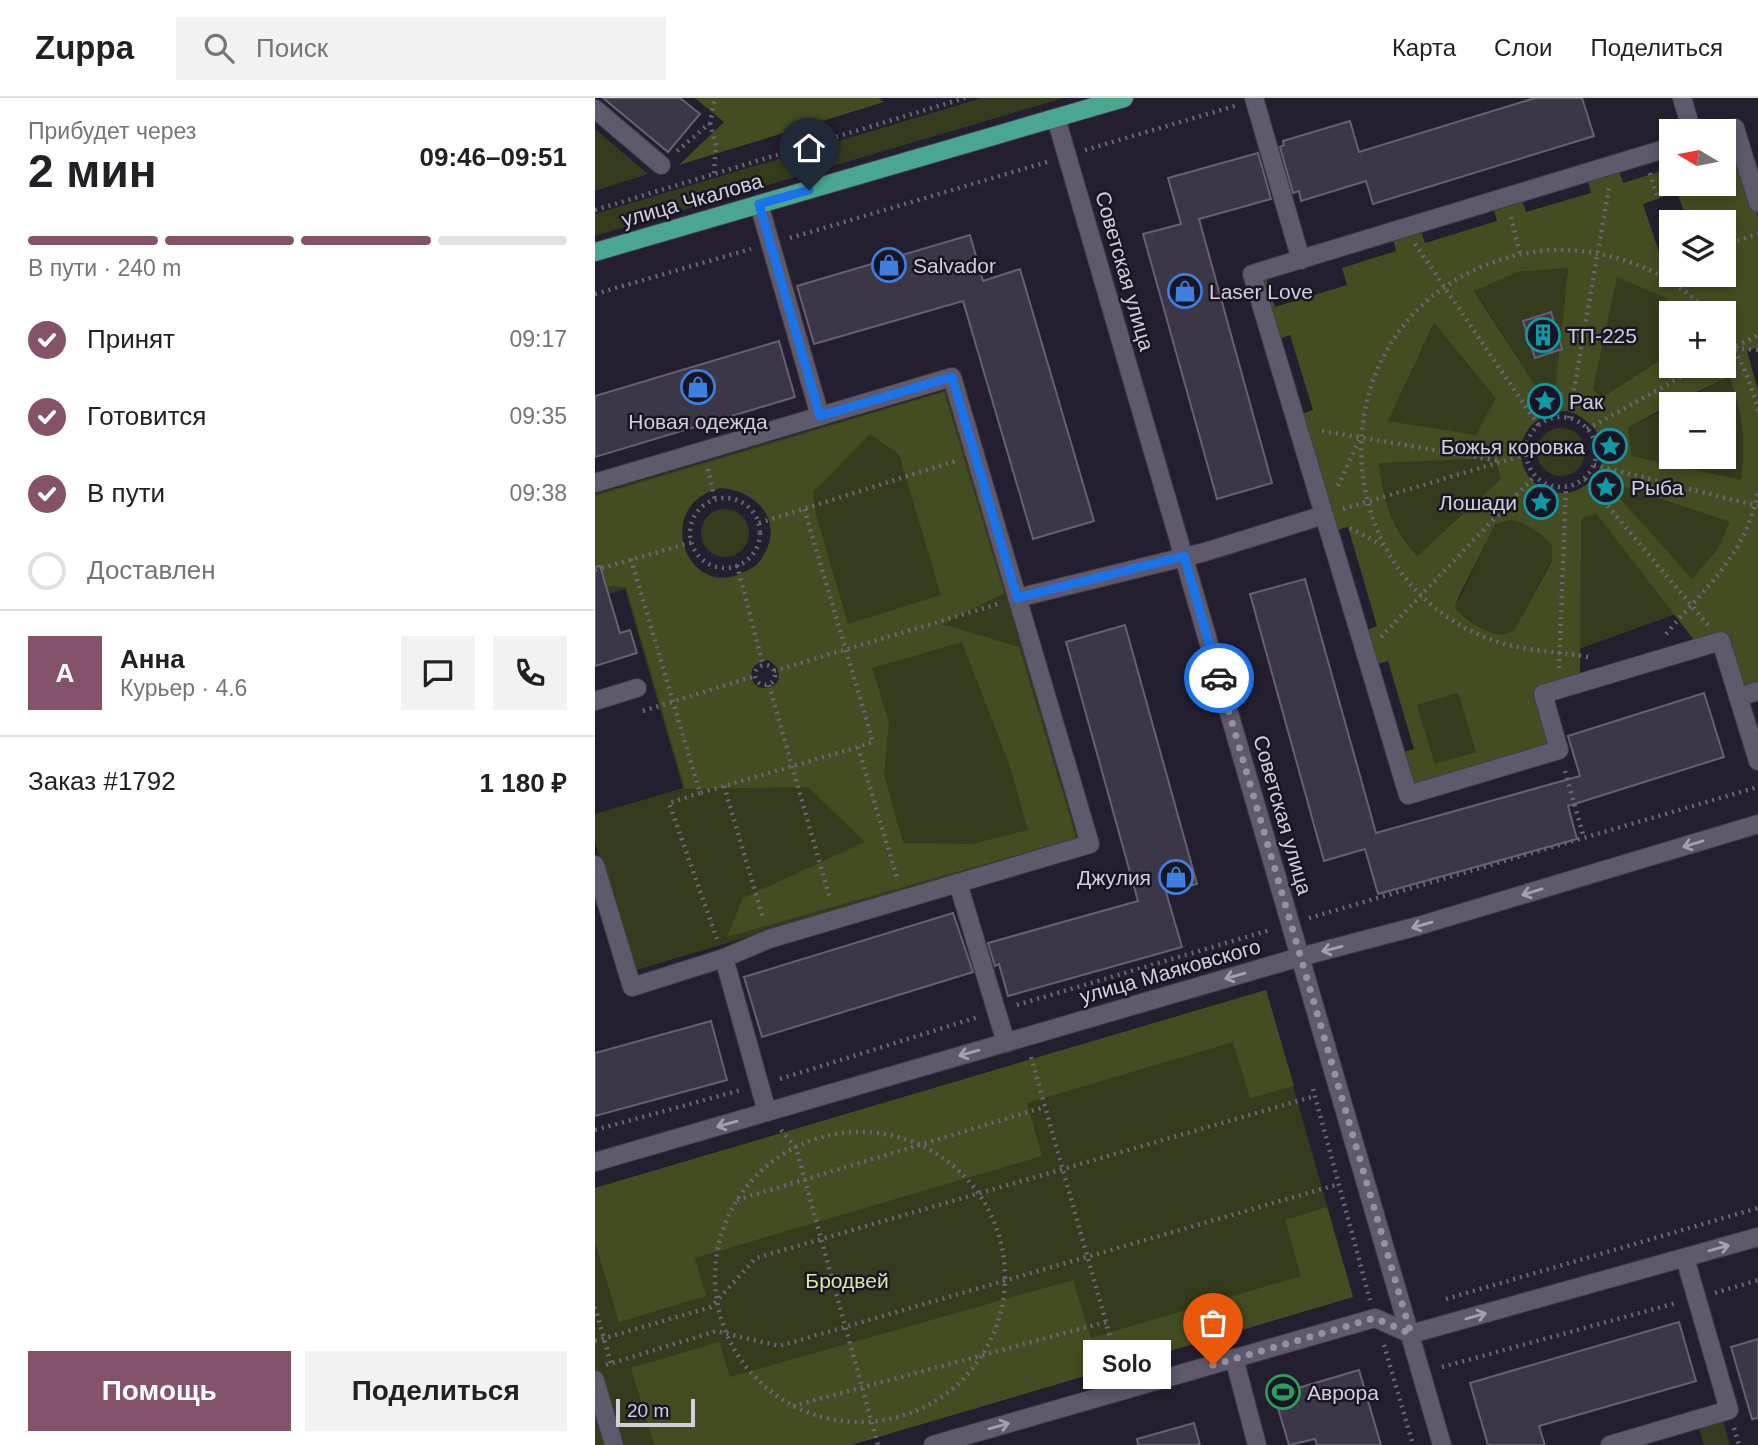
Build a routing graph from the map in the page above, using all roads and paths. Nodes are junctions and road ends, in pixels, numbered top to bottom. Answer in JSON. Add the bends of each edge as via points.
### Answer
{"nodes":[{"id":1,"x":715,"y":98,"type":"edge"},
{"id":2,"x":965,"y":98,"type":"edge"},
{"id":3,"x":1124,"y":98,"type":"edge"},
{"id":4,"x":1682,"y":98,"type":"edge"},
{"id":5,"x":1255,"y":99,"type":"edge"},
{"id":6,"x":595,"y":109,"type":"edge"},
{"id":7,"x":1056,"y":118,"type":"junction"},
{"id":8,"x":1688,"y":119,"type":"edge"},
{"id":9,"x":710,"y":123,"type":"junction"},
{"id":10,"x":1736,"y":131,"type":"edge"},
{"id":11,"x":1659,"y":151,"type":"edge"},
{"id":12,"x":1067,"y":156,"type":"junction"},
{"id":13,"x":661,"y":165,"type":"joint"},
{"id":14,"x":1612,"y":165,"type":"junction"},
{"id":15,"x":714,"y":174,"type":"junction"},
{"id":16,"x":1506,"y":198,"type":"junction"},
{"id":17,"x":1758,"y":203,"type":"edge"},
{"id":18,"x":759,"y":204,"type":"junction"},
{"id":19,"x":595,"y":210,"type":"edge"},
{"id":20,"x":1405,"y":228,"type":"junction"},
{"id":21,"x":1758,"y":234,"type":"edge"},
{"id":22,"x":1736,"y":241,"type":"edge"},
{"id":23,"x":771,"y":244,"type":"junction"},
{"id":24,"x":595,"y":252,"type":"edge"},
{"id":25,"x":1597,"y":253,"type":"junction"},
{"id":26,"x":1520,"y":254,"type":"junction"},
{"id":27,"x":1301,"y":260,"type":"junction"},
{"id":28,"x":1445,"y":287,"type":"junction"},
{"id":29,"x":595,"y":294,"type":"edge"},
{"id":30,"x":1694,"y":301,"type":"edge"},
{"id":31,"x":1758,"y":334,"type":"edge"},
{"id":32,"x":1736,"y":347,"type":"edge"},
{"id":33,"x":1736,"y":348,"type":"edge"},
{"id":34,"x":1758,"y":350,"type":"edge"},
{"id":35,"x":1736,"y":352,"type":"edge"},
{"id":36,"x":1679,"y":378,"type":"edge"},
{"id":37,"x":1758,"y":411,"type":"edge"},
{"id":38,"x":820,"y":416,"type":"junction"},
{"id":39,"x":1569,"y":418,"type":"junction"},
{"id":40,"x":1539,"y":426,"type":"junction"},
{"id":41,"x":1298,"y":427,"type":"junction"},
{"id":42,"x":1587,"y":429,"type":"junction"},
{"id":43,"x":1361,"y":437,"type":"junction"},
{"id":44,"x":704,"y":451,"type":"junction"},
{"id":45,"x":1527,"y":454,"type":"junction"},
{"id":46,"x":975,"y":455,"type":"junction"},
{"id":47,"x":1501,"y":461,"type":"junction"},
{"id":48,"x":1594,"y":466,"type":"junction"},
{"id":49,"x":1535,"y":476,"type":"junction"},
{"id":50,"x":1585,"y":479,"type":"junction"},
{"id":51,"x":595,"y":484,"type":"edge"},
{"id":52,"x":1566,"y":487,"type":"junction"},
{"id":53,"x":1758,"y":490,"type":"edge"},
{"id":54,"x":715,"y":500,"type":"junction"},
{"id":55,"x":1367,"y":502,"type":"junction"},
{"id":56,"x":1756,"y":505,"type":"edge"},
{"id":57,"x":804,"y":508,"type":"junction"},
{"id":58,"x":1324,"y":515,"type":"junction"},
{"id":59,"x":759,"y":523,"type":"junction"},
{"id":60,"x":693,"y":542,"type":"junction"},
{"id":61,"x":1184,"y":556,"type":"junction"},
{"id":62,"x":631,"y":559,"type":"junction"},
{"id":63,"x":737,"y":565,"type":"junction"},
{"id":64,"x":595,"y":570,"type":"edge"},
{"id":65,"x":1421,"y":595,"type":"junction"},
{"id":66,"x":1017,"y":598,"type":"junction"},
{"id":67,"x":1691,"y":604,"type":"junction"},
{"id":68,"x":1665,"y":635,"type":"dead end"},
{"id":69,"x":1721,"y":640,"type":"junction"},
{"id":70,"x":846,"y":649,"type":"junction"},
{"id":71,"x":1559,"y":652,"type":"junction"},
{"id":72,"x":1366,"y":653,"type":"junction"},
{"id":73,"x":1599,"y":658,"type":"dead end"},
{"id":74,"x":763,"y":665,"type":"junction"},
{"id":75,"x":775,"y":671,"type":"junction"},
{"id":76,"x":755,"y":677,"type":"junction"},
{"id":77,"x":769,"y":685,"type":"junction"},
{"id":78,"x":636,"y":688,"type":"dead end"},
{"id":79,"x":1558,"y":690,"type":"junction"},
{"id":80,"x":1758,"y":691,"type":"edge"},
{"id":81,"x":1738,"y":697,"type":"junction"},
{"id":82,"x":595,"y":701,"type":"edge"},
{"id":83,"x":673,"y":702,"type":"junction"},
{"id":84,"x":634,"y":713,"type":"dead end"},
{"id":85,"x":858,"y":747,"type":"junction"},
{"id":86,"x":1559,"y":750,"type":"junction"},
{"id":87,"x":1758,"y":761,"type":"edge"},
{"id":88,"x":791,"y":766,"type":"junction"},
{"id":89,"x":724,"y":786,"type":"junction"},
{"id":90,"x":1758,"y":786,"type":"edge"},
{"id":91,"x":700,"y":793,"type":"junction"},
{"id":92,"x":1758,"y":824,"type":"edge"},
{"id":93,"x":1584,"y":838,"type":"junction"},
{"id":94,"x":595,"y":865,"type":"edge"},
{"id":95,"x":958,"y":883,"type":"junction"},
{"id":96,"x":903,"y":900,"type":"junction"},
{"id":97,"x":836,"y":920,"type":"junction"},
{"id":98,"x":1291,"y":924,"type":"junction"},
{"id":99,"x":1268,"y":931,"type":"junction"},
{"id":100,"x":769,"y":939,"type":"junction"},
{"id":101,"x":1300,"y":957,"type":"junction"},
{"id":102,"x":724,"y":958,"type":"junction"},
{"id":103,"x":1278,"y":963,"type":"junction"},
{"id":104,"x":1016,"y":1005,"type":"junction"},
{"id":105,"x":996,"y":1011,"type":"junction"},
{"id":106,"x":1026,"y":1037,"type":"junction"},
{"id":107,"x":1006,"y":1043,"type":"junction"},
{"id":108,"x":1311,"y":1083,"type":"dead end"},
{"id":109,"x":759,"y":1085,"type":"junction"},
{"id":110,"x":1315,"y":1096,"type":"junction"},
{"id":111,"x":1045,"y":1107,"type":"junction"},
{"id":112,"x":767,"y":1112,"type":"junction"},
{"id":113,"x":595,"y":1130,"type":"edge"},
{"id":114,"x":919,"y":1145,"type":"junction"},
{"id":115,"x":796,"y":1148,"type":"junction"},
{"id":116,"x":595,"y":1162,"type":"edge"},
{"id":117,"x":1062,"y":1169,"type":"junction"},
{"id":118,"x":805,"y":1180,"type":"junction"},
{"id":119,"x":1339,"y":1184,"type":"junction"},
{"id":120,"x":978,"y":1194,"type":"junction"},
{"id":121,"x":737,"y":1200,"type":"junction"},
{"id":122,"x":1758,"y":1208,"type":"edge"},
{"id":123,"x":1758,"y":1237,"type":"edge"},
{"id":124,"x":822,"y":1241,"type":"junction"},
{"id":125,"x":1088,"y":1257,"type":"junction"},
{"id":126,"x":1685,"y":1258,"type":"junction"},
{"id":127,"x":1758,"y":1280,"type":"edge"},
{"id":128,"x":1004,"y":1281,"type":"junction"},
{"id":129,"x":1695,"y":1298,"type":"junction"},
{"id":130,"x":717,"y":1299,"type":"junction"},
{"id":131,"x":1444,"y":1300,"type":"dead end"},
{"id":132,"x":1375,"y":1318,"type":"junction"},
{"id":133,"x":1106,"y":1322,"type":"junction"},
{"id":134,"x":845,"y":1327,"type":"junction"},
{"id":135,"x":727,"y":1334,"type":"junction"},
{"id":136,"x":1411,"y":1334,"type":"junction"},
{"id":137,"x":595,"y":1341,"type":"edge"},
{"id":138,"x":982,"y":1356,"type":"junction"},
{"id":139,"x":1234,"y":1358,"type":"junction"},
{"id":140,"x":1442,"y":1367,"type":"dead end"},
{"id":141,"x":599,"y":1373,"type":"edge"},
{"id":142,"x":862,"y":1388,"type":"junction"},
{"id":143,"x":1125,"y":1390,"type":"junction"},
{"id":144,"x":793,"y":1406,"type":"junction"},
{"id":145,"x":871,"y":1422,"type":"junction"},
{"id":146,"x":614,"y":1445,"type":"edge"},
{"id":147,"x":878,"y":1445,"type":"edge"},
{"id":148,"x":933,"y":1445,"type":"edge"},
{"id":149,"x":1257,"y":1445,"type":"edge"},
{"id":150,"x":1413,"y":1445,"type":"edge"},
{"id":151,"x":1442,"y":1445,"type":"edge"},
{"id":152,"x":1611,"y":1445,"type":"edge"}],
"edges":[{"from":1,"to":9,"type":"path"},
{"from":2,"to":15,"type":"path"},
{"from":3,"to":7,"type":"main road","name":"улица Чкалова"},
{"from":4,"to":8,"type":"street"},
{"from":5,"to":12,"type":"path"},
{"from":5,"to":27,"type":"street"},
{"from":6,"to":13,"type":"street"},
{"from":7,"to":12,"type":"street","name":"Советская улица"},
{"from":7,"to":18,"type":"main road","name":"улица Чкалова"},
{"from":9,"to":13,"type":"path"},
{"from":9,"to":15,"type":"path","via":[[716,146]]},
{"from":10,"to":17,"type":"street"},
{"from":11,"to":14,"type":"street"},
{"from":12,"to":23,"type":"path"},
{"from":12,"to":61,"type":"street","name":"Советская улица"},
{"from":14,"to":16,"type":"street"},
{"from":14,"to":25,"type":"path"},
{"from":15,"to":19,"type":"path"},
{"from":16,"to":20,"type":"street"},
{"from":16,"to":26,"type":"path"},
{"from":18,"to":23,"type":"street"},
{"from":18,"to":24,"type":"main road","name":"улица Чкалова"},
{"from":20,"to":27,"type":"street"},
{"from":20,"to":28,"type":"path"},
{"from":21,"to":22,"type":"path"},
{"from":23,"to":29,"type":"path"},
{"from":23,"to":38,"type":"street"},
{"from":25,"to":26,"type":"path","via":[[1548,250]]},
{"from":25,"to":30,"type":"path","via":[[1633,262]]},
{"from":25,"to":39,"type":"path"},
{"from":26,"to":28,"type":"path","via":[[1466,273]]},
{"from":27,"to":41,"type":"street","via":[[1252,274]]},
{"from":28,"to":40,"type":"path"},
{"from":28,"to":43,"type":"path","via":[[1420,307],[1386,353],[1373,379]]},
{"from":31,"to":32,"type":"path"},
{"from":33,"to":34,"type":"path"},
{"from":35,"to":37,"type":"path"},
{"from":36,"to":42,"type":"path"},
{"from":38,"to":44,"type":"street"},
{"from":38,"to":46,"type":"street","via":[[952,377]]},
{"from":39,"to":40,"type":"path"},
{"from":39,"to":42,"type":"path"},
{"from":40,"to":45,"type":"path","via":[[1528,442]]},
{"from":41,"to":43,"type":"path"},
{"from":41,"to":58,"type":"street"},
{"from":42,"to":48,"type":"path","via":[[1595,445]]},
{"from":43,"to":47,"type":"path"},
{"from":43,"to":55,"type":"path"},
{"from":43,"to":58,"type":"path"},
{"from":44,"to":51,"type":"street"},
{"from":44,"to":54,"type":"path"},
{"from":45,"to":47,"type":"path"},
{"from":45,"to":49,"type":"path"},
{"from":46,"to":57,"type":"path"},
{"from":46,"to":66,"type":"street"},
{"from":47,"to":55,"type":"path"},
{"from":48,"to":50,"type":"path"},
{"from":48,"to":56,"type":"path"},
{"from":49,"to":52,"type":"path","via":[[1545,484]]},
{"from":49,"to":65,"type":"path"},
{"from":50,"to":52,"type":"path"},
{"from":50,"to":67,"type":"path"},
{"from":52,"to":71,"type":"path"},
{"from":53,"to":56,"type":"path"},
{"from":54,"to":59,"type":"path","via":[[744,503]]},
{"from":54,"to":60,"type":"path","via":[[703,506],[692,522]]},
{"from":55,"to":58,"type":"path"},
{"from":55,"to":65,"type":"path","via":[[1384,546]]},
{"from":56,"to":67,"type":"path","via":[[1737,549]]},
{"from":57,"to":59,"type":"path"},
{"from":57,"to":70,"type":"path"},
{"from":58,"to":61,"type":"street"},
{"from":58,"to":72,"type":"street"},
{"from":59,"to":63,"type":"path","via":[[758,546],[749,559]]},
{"from":60,"to":62,"type":"path"},
{"from":60,"to":63,"type":"path","via":[[709,564],[721,568]]},
{"from":61,"to":66,"type":"street"},
{"from":61,"to":98,"type":"street","name":"Советская улица"},
{"from":62,"to":64,"type":"path"},
{"from":62,"to":83,"type":"path"},
{"from":63,"to":74,"type":"path"},
{"from":65,"to":71,"type":"path","via":[[1463,627],[1490,639]]},
{"from":65,"to":72,"type":"path"},
{"from":66,"to":70,"type":"path"},
{"from":66,"to":95,"type":"street","via":[[1090,844]]},
{"from":67,"to":68,"type":"path"},
{"from":67,"to":69,"type":"path"},
{"from":69,"to":79,"type":"street"},
{"from":69,"to":81,"type":"street"},
{"from":70,"to":75,"type":"path"},
{"from":70,"to":85,"type":"path","via":[[873,742]]},
{"from":71,"to":73,"type":"path"},
{"from":71,"to":79,"type":"path"},
{"from":72,"to":86,"type":"street","via":[[1408,795]]},
{"from":74,"to":75,"type":"path"},
{"from":74,"to":76,"type":"path","via":[[756,669]]},
{"from":75,"to":77,"type":"path","via":[[775,680]]},
{"from":76,"to":77,"type":"path"},
{"from":76,"to":83,"type":"path"},
{"from":77,"to":88,"type":"path"},
{"from":78,"to":82,"type":"street"},
{"from":79,"to":86,"type":"street","via":[[1543,694]]},
{"from":80,"to":81,"type":"street"},
{"from":81,"to":87,"type":"street"},
{"from":83,"to":84,"type":"path"},
{"from":83,"to":91,"type":"path"},
{"from":85,"to":88,"type":"path"},
{"from":85,"to":96,"type":"path"},
{"from":86,"to":93,"type":"path"},
{"from":88,"to":89,"type":"path"},
{"from":88,"to":97,"type":"path"},
{"from":89,"to":91,"type":"path"},
{"from":89,"to":100,"type":"path"},
{"from":90,"to":93,"type":"path"},
{"from":91,"to":102,"type":"path","via":[[669,803]]},
{"from":92,"to":101,"type":"street","name":"улица Маяковского","one_way":true},
{"from":93,"to":98,"type":"path"},
{"from":94,"to":102,"type":"street","via":[[632,987]]},
{"from":95,"to":96,"type":"street"},
{"from":95,"to":105,"type":"street"},
{"from":96,"to":97,"type":"street"},
{"from":97,"to":100,"type":"street"},
{"from":98,"to":99,"type":"path"},
{"from":98,"to":101,"type":"street","name":"Советская улица"},
{"from":99,"to":103,"type":"path"},
{"from":99,"to":104,"type":"path"},
{"from":100,"to":102,"type":"street"},
{"from":101,"to":103,"type":"street","name":"улица Маяковского"},
{"from":101,"to":136,"type":"street","name":"Советская улица"},
{"from":102,"to":109,"type":"street"},
{"from":103,"to":106,"type":"street","name":"улица Маяковского","one_way":true},
{"from":104,"to":105,"type":"path"},
{"from":104,"to":106,"type":"path"},
{"from":105,"to":107,"type":"street"},
{"from":105,"to":109,"type":"path"},
{"from":106,"to":107,"type":"street","name":"улица Маяковского"},
{"from":106,"to":111,"type":"path"},
{"from":107,"to":112,"type":"street","name":"улица Маяковского","one_way":true},
{"from":108,"to":110,"type":"path"},
{"from":109,"to":112,"type":"street"},
{"from":109,"to":113,"type":"path"},
{"from":110,"to":117,"type":"path"},
{"from":110,"to":119,"type":"path"},
{"from":111,"to":114,"type":"path"},
{"from":111,"to":117,"type":"path"},
{"from":112,"to":116,"type":"street","name":"улица Маяковского","one_way":true},
{"from":114,"to":115,"type":"path","via":[[857,1132]]},
{"from":114,"to":118,"type":"path"},
{"from":114,"to":120,"type":"path","via":[[947,1161]]},
{"from":115,"to":118,"type":"path"},
{"from":115,"to":121,"type":"path","via":[[769,1164]]},
{"from":117,"to":120,"type":"path"},
{"from":117,"to":125,"type":"path"},
{"from":118,"to":121,"type":"path"},
{"from":118,"to":124,"type":"path"},
{"from":119,"to":125,"type":"path"},
{"from":119,"to":132,"type":"path"},
{"from":120,"to":124,"type":"path"},
{"from":120,"to":128,"type":"path","via":[[1000,1239]]},
{"from":121,"to":130,"type":"path","via":[[719,1244]]},
{"from":122,"to":131,"type":"path"},
{"from":126,"to":123,"type":"street","one_way":true},
{"from":124,"to":130,"type":"path","via":[[756,1258]]},
{"from":124,"to":134,"type":"path"},
{"from":125,"to":128,"type":"path"},
{"from":125,"to":133,"type":"path"},
{"from":126,"to":129,"type":"street"},
{"from":136,"to":126,"type":"street","one_way":true},
{"from":127,"to":129,"type":"path"},
{"from":128,"to":134,"type":"path"},
{"from":128,"to":138,"type":"path","via":[[1001,1310]]},
{"from":129,"to":140,"type":"path"},
{"from":129,"to":152,"type":"street","via":[[1729,1410]]},
{"from":130,"to":135,"type":"path"},
{"from":130,"to":137,"type":"path","via":[[711,1307]]},
{"from":132,"to":136,"type":"street"},
{"from":132,"to":139,"type":"street"},
{"from":132,"to":150,"type":"path"},
{"from":133,"to":138,"type":"path"},
{"from":133,"to":143,"type":"path"},
{"from":134,"to":135,"type":"path","via":[[779,1346]]},
{"from":134,"to":142,"type":"path"},
{"from":135,"to":141,"type":"path","via":[[716,1331]]},
{"from":135,"to":144,"type":"path","via":[[755,1378]]},
{"from":136,"to":151,"type":"street","name":"Советская улица"},
{"from":138,"to":142,"type":"path"},
{"from":138,"to":145,"type":"path","via":[[951,1390],[931,1404]]},
{"from":139,"to":143,"type":"street"},
{"from":139,"to":149,"type":"street"},
{"from":141,"to":146,"type":"street"},
{"from":142,"to":144,"type":"path"},
{"from":142,"to":145,"type":"path"},
{"from":148,"to":143,"type":"street","one_way":true},
{"from":144,"to":145,"type":"path","via":[[839,1421]]},
{"from":145,"to":147,"type":"path"}]}
